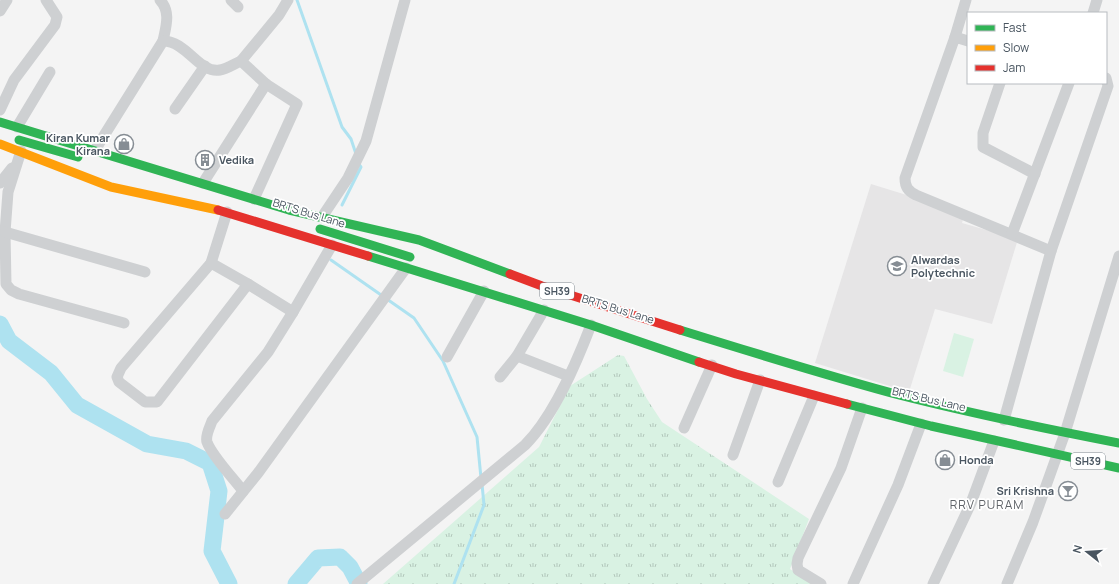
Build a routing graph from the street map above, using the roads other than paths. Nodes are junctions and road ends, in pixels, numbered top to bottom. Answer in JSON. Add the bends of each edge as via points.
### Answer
{"nodes":[{"id":1,"x":46,"y":0,"type":"edge"},
{"id":2,"x":161,"y":0,"type":"edge"},
{"id":3,"x":288,"y":0,"type":"edge"},
{"id":4,"x":405,"y":0,"type":"edge"},
{"id":5,"x":966,"y":0,"type":"edge"},
{"id":6,"x":1097,"y":0,"type":"edge"},
{"id":7,"x":1093,"y":12,"type":"edge"},
{"id":8,"x":955,"y":37,"type":"junction"},
{"id":9,"x":163,"y":41,"type":"junction"},
{"id":10,"x":967,"y":41,"type":"edge"},
{"id":11,"x":240,"y":61,"type":"junction"},
{"id":12,"x":205,"y":66,"type":"junction"},
{"id":13,"x":50,"y":72,"type":"dead end"},
{"id":14,"x":1107,"y":82,"type":"edge"},
{"id":15,"x":266,"y":84,"type":"junction"},
{"id":16,"x":1000,"y":84,"type":"edge"},
{"id":17,"x":1069,"y":84,"type":"edge"},
{"id":18,"x":175,"y":109,"type":"dead end"},
{"id":19,"x":0,"y":110,"type":"edge"},
{"id":20,"x":0,"y":122,"type":"edge"},
{"id":21,"x":17,"y":127,"type":"junction"},
{"id":22,"x":0,"y":134,"type":"edge"},
{"id":23,"x":0,"y":144,"type":"edge"},
{"id":24,"x":95,"y":150,"type":"junction"},
{"id":25,"x":19,"y":157,"type":"junction"},
{"id":26,"x":88,"y":160,"type":"dead end"},
{"id":27,"x":1035,"y":174,"type":"junction"},
{"id":28,"x":203,"y":183,"type":"junction"},
{"id":29,"x":0,"y":184,"type":"edge"},
{"id":30,"x":254,"y":199,"type":"junction"},
{"id":31,"x":227,"y":212,"type":"junction"},
{"id":32,"x":271,"y":215,"type":"dead end"},
{"id":33,"x":322,"y":217,"type":"junction"},
{"id":34,"x":286,"y":219,"type":"dead end"},
{"id":35,"x":309,"y":226,"type":"dead end"},
{"id":36,"x":5,"y":232,"type":"junction"},
{"id":37,"x":1012,"y":234,"type":"junction"},
{"id":38,"x":332,"y":245,"type":"junction"},
{"id":39,"x":1051,"y":251,"type":"junction"},
{"id":40,"x":1119,"y":256,"type":"edge"},
{"id":41,"x":420,"y":260,"type":"dead end"},
{"id":42,"x":211,"y":263,"type":"junction"},
{"id":43,"x":406,"y":268,"type":"junction"},
{"id":44,"x":145,"y":272,"type":"dead end"},
{"id":45,"x":248,"y":284,"type":"junction"},
{"id":46,"x":484,"y":291,"type":"junction"},
{"id":47,"x":544,"y":310,"type":"junction"},
{"id":48,"x":293,"y":312,"type":"junction"},
{"id":49,"x":124,"y":323,"type":"dead end"},
{"id":50,"x":591,"y":325,"type":"junction"},
{"id":51,"x":720,"y":352,"type":"dead end"},
{"id":52,"x":517,"y":356,"type":"junction"},
{"id":53,"x":447,"y":357,"type":"dead end"},
{"id":54,"x":712,"y":365,"type":"junction"},
{"id":55,"x":568,"y":376,"type":"junction"},
{"id":56,"x":500,"y":377,"type":"dead end"},
{"id":57,"x":760,"y":380,"type":"junction"},
{"id":58,"x":814,"y":396,"type":"junction"},
{"id":59,"x":862,"y":408,"type":"junction"},
{"id":60,"x":1004,"y":420,"type":"junction"},
{"id":61,"x":921,"y":424,"type":"junction"},
{"id":62,"x":684,"y":428,"type":"dead end"},
{"id":63,"x":1008,"y":430,"type":"dead end"},
{"id":64,"x":1062,"y":440,"type":"junction"},
{"id":65,"x":994,"y":441,"type":"junction"},
{"id":66,"x":1119,"y":443,"type":"edge"},
{"id":67,"x":1057,"y":454,"type":"junction"},
{"id":68,"x":733,"y":456,"type":"dead end"},
{"id":69,"x":1119,"y":468,"type":"edge"},
{"id":70,"x":778,"y":482,"type":"dead end"},
{"id":71,"x":243,"y":491,"type":"junction"},
{"id":72,"x":225,"y":514,"type":"dead end"},
{"id":73,"x":357,"y":584,"type":"edge"},
{"id":74,"x":821,"y":584,"type":"edge"},
{"id":75,"x":853,"y":584,"type":"edge"},
{"id":76,"x":933,"y":584,"type":"edge"},
{"id":77,"x":1007,"y":584,"type":"edge"}],
"edges":[{"from":1,"to":19,"type":"street","via":[[57,17],[55,25],[14,80]]},
{"from":2,"to":9,"type":"street","via":[[168,13]]},
{"from":3,"to":11,"type":"street"},
{"from":4,"to":33,"type":"street","via":[[366,141],[355,166]]},
{"from":5,"to":8,"type":"street"},
{"from":6,"to":7,"type":"street"},
{"from":8,"to":10,"type":"street"},
{"from":8,"to":37,"type":"street","via":[[905,184],[907,189],[916,195]]},
{"from":9,"to":12,"type":"street","via":[[180,46]]},
{"from":9,"to":24,"type":"street"},
{"from":11,"to":12,"type":"street","via":[[222,70],[213,71]]},
{"from":11,"to":15,"type":"street"},
{"from":12,"to":18,"type":"street"},
{"from":13,"to":21,"type":"street"},
{"from":14,"to":39,"type":"street","via":[[1108,86]]},
{"from":15,"to":28,"type":"street"},
{"from":15,"to":30,"type":"street","via":[[297,104]]},
{"from":16,"to":27,"type":"street","via":[[983,133],[983,147]]},
{"from":17,"to":27,"type":"street"},
{"from":20,"to":21,"type":"main road","number":"SH39"},
{"from":21,"to":24,"type":"main road","number":"SH39"},
{"from":22,"to":26,"type":"main road"},
{"from":23,"to":25,"type":"main road","number":"SH39"},
{"from":24,"to":28,"type":"main road","number":"SH39"},
{"from":25,"to":29,"type":"street"},
{"from":25,"to":31,"type":"main road","number":"SH39","via":[[111,187]]},
{"from":25,"to":36,"type":"street","via":[[8,192]]},
{"from":27,"to":37,"type":"street"},
{"from":28,"to":30,"type":"main road","number":"SH39"},
{"from":30,"to":33,"type":"main road","number":"SH39"},
{"from":31,"to":38,"type":"main road","number":"SH39"},
{"from":31,"to":42,"type":"street"},
{"from":32,"to":34,"type":"main road","name":"BRTS Bus Lane"},
{"from":33,"to":60,"type":"main road","number":"SH39","via":[[441,247],[542,286],[785,363]]},
{"from":35,"to":41,"type":"main road","name":"BRTS Bus Lane"},
{"from":36,"to":44,"type":"street"},
{"from":36,"to":49,"type":"street","via":[[4,277],[11,290]]},
{"from":37,"to":39,"type":"street"},
{"from":38,"to":43,"type":"main road","number":"SH39"},
{"from":38,"to":48,"type":"street"},
{"from":39,"to":60,"type":"street"},
{"from":40,"to":64,"type":"street"},
{"from":42,"to":45,"type":"street"},
{"from":42,"to":45,"type":"street","via":[[118,372],[119,382],[145,402],[156,402]]},
{"from":43,"to":46,"type":"main road","number":"SH39"},
{"from":43,"to":71,"type":"street"},
{"from":45,"to":48,"type":"street"},
{"from":46,"to":47,"type":"main road","number":"SH39"},
{"from":46,"to":53,"type":"street"},
{"from":47,"to":50,"type":"main road","number":"SH39"},
{"from":47,"to":52,"type":"street"},
{"from":48,"to":71,"type":"street","via":[[268,352],[212,421],[208,431],[207,441],[211,450]]},
{"from":50,"to":54,"type":"main road","number":"SH39"},
{"from":50,"to":55,"type":"street"},
{"from":51,"to":63,"type":"main road","name":"BRTS Bus Lane","via":[[887,402]]},
{"from":52,"to":55,"type":"street"},
{"from":52,"to":56,"type":"street"},
{"from":54,"to":57,"type":"main road","number":"SH39"},
{"from":54,"to":62,"type":"street"},
{"from":55,"to":73,"type":"street","via":[[549,416],[537,433]]},
{"from":57,"to":58,"type":"main road","number":"SH39"},
{"from":57,"to":68,"type":"street"},
{"from":58,"to":59,"type":"main road","number":"SH39"},
{"from":58,"to":70,"type":"street"},
{"from":59,"to":61,"type":"main road","number":"SH39"},
{"from":59,"to":74,"type":"street","via":[[841,468],[798,558],[798,570]]},
{"from":60,"to":64,"type":"main road","number":"SH39"},
{"from":61,"to":65,"type":"main road","number":"SH39"},
{"from":61,"to":75,"type":"street","via":[[898,485]]},
{"from":64,"to":66,"type":"main road","number":"SH39"},
{"from":64,"to":67,"type":"street"},
{"from":65,"to":67,"type":"main road","number":"SH39"},
{"from":65,"to":76,"type":"street","via":[[971,503]]},
{"from":67,"to":69,"type":"main road","number":"SH39"},
{"from":67,"to":77,"type":"street","via":[[1033,522]]},
{"from":71,"to":72,"type":"street"}]}
